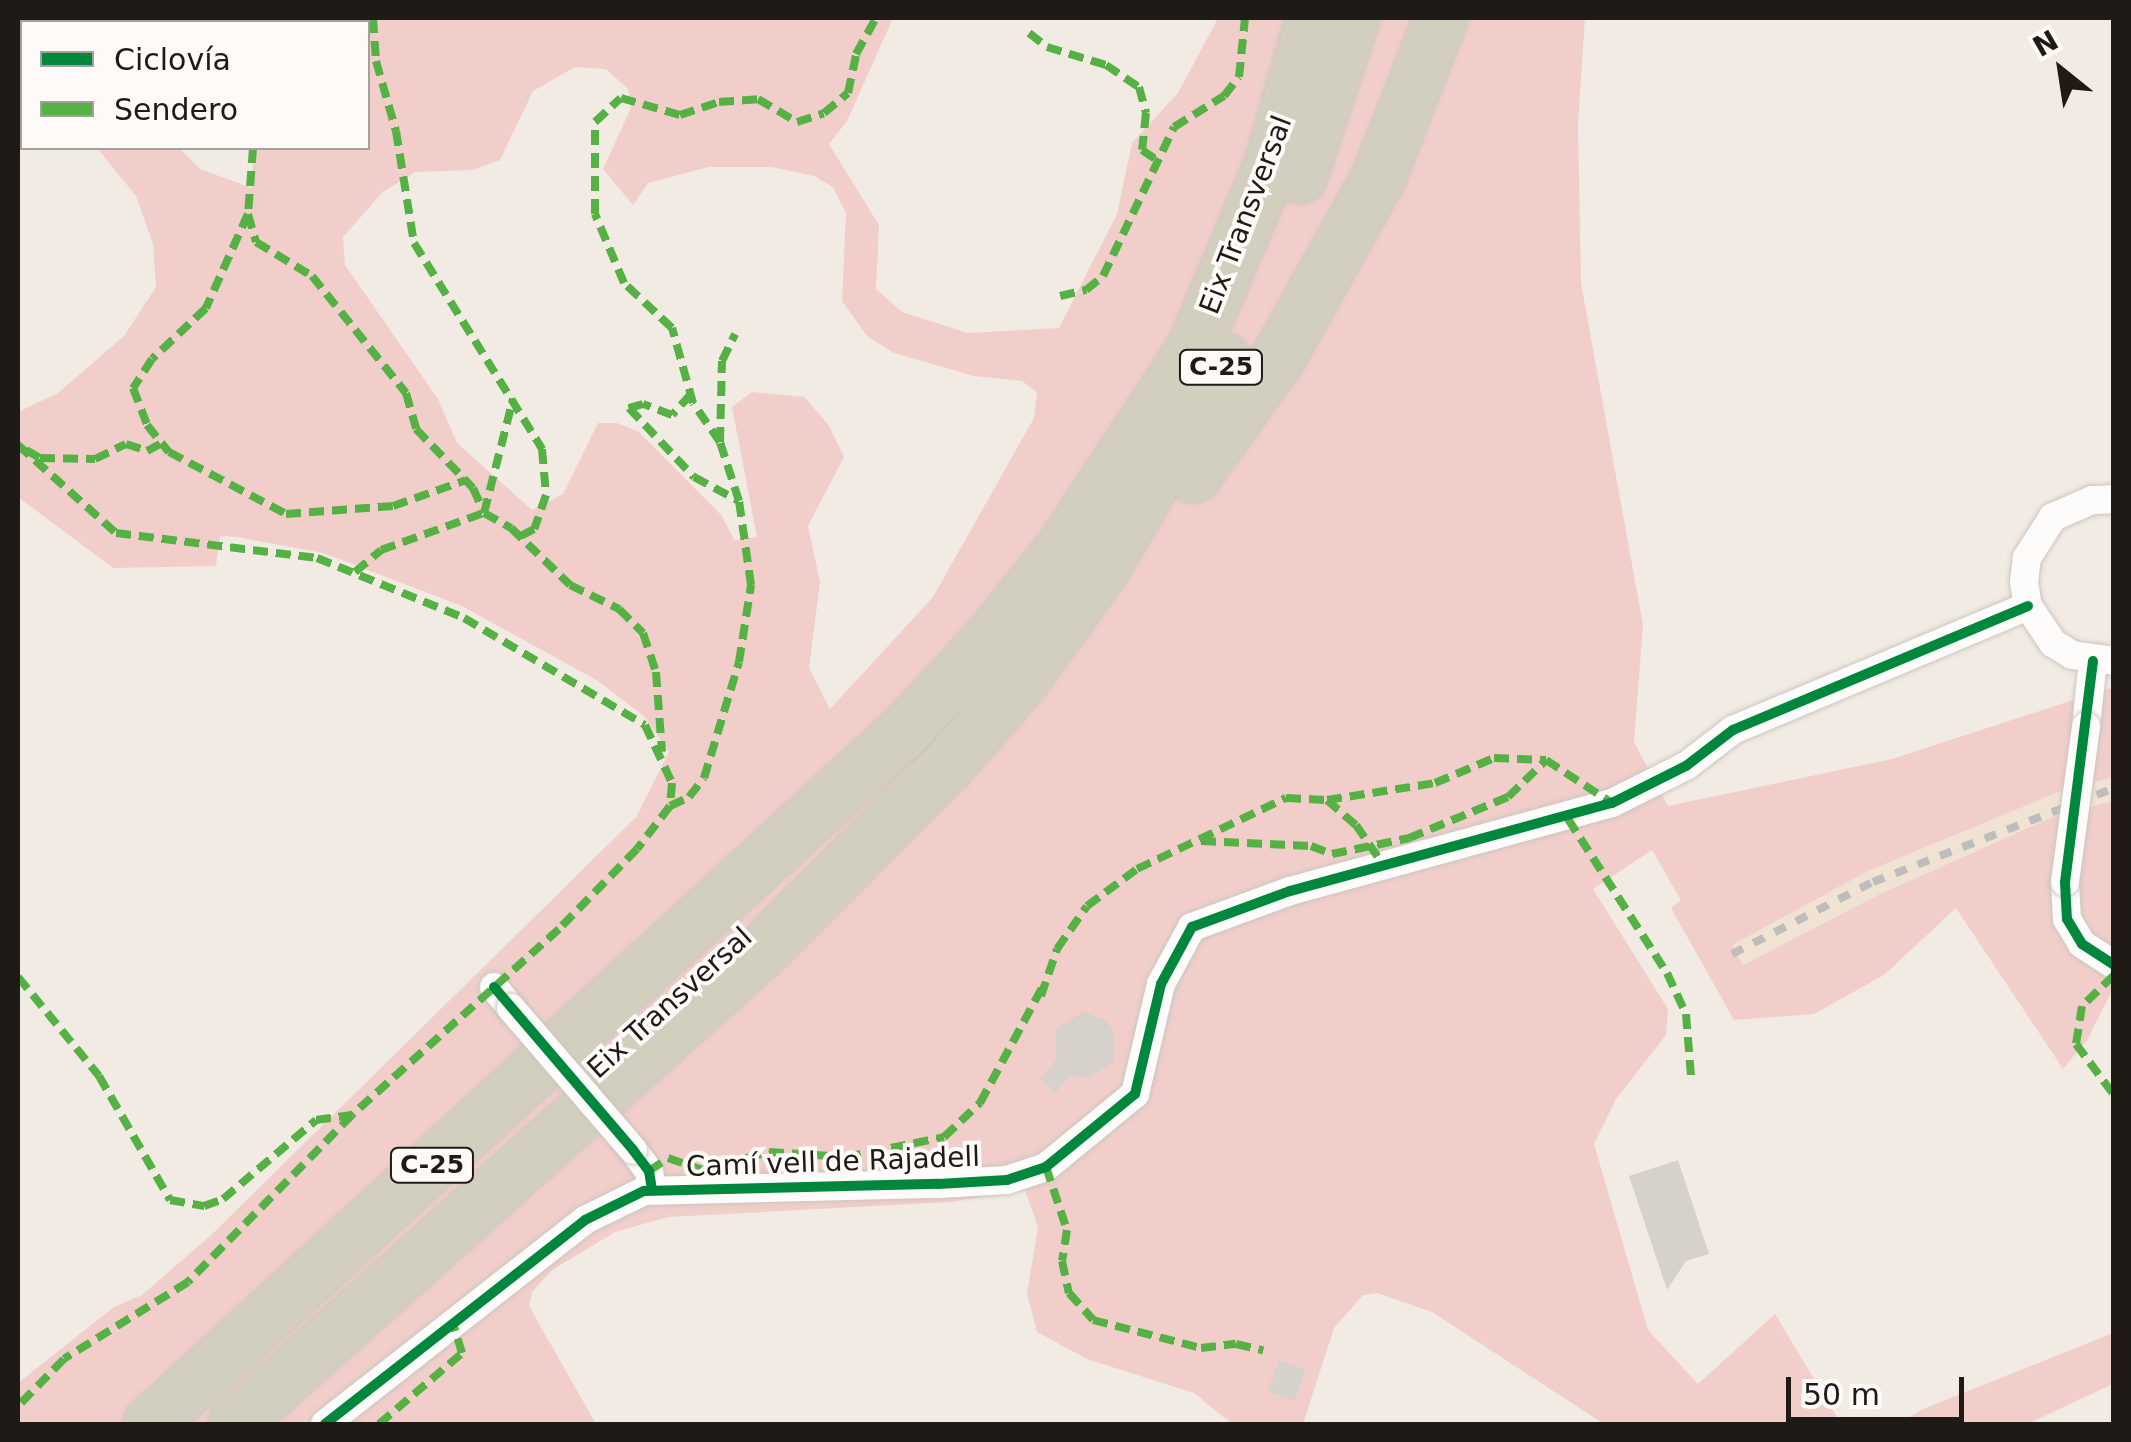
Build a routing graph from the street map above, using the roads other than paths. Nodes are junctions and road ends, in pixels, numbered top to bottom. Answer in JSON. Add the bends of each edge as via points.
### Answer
{"nodes":[{"id":1,"x":1276,"y":18,"type":"edge"},
{"id":2,"x":1313,"y":18,"type":"edge"},
{"id":3,"x":1353,"y":18,"type":"edge"},
{"id":4,"x":1441,"y":18,"type":"edge"},
{"id":5,"x":1193,"y":350,"type":"junction"},
{"id":6,"x":2114,"y":499,"type":"edge"},
{"id":7,"x":2028,"y":606,"type":"junction"},
{"id":8,"x":2104,"y":661,"type":"edge"},
{"id":9,"x":1020,"y":683,"type":"junction"},
{"id":10,"x":2114,"y":966,"type":"edge"},
{"id":11,"x":503,"y":998,"type":"dead end"},
{"id":12,"x":652,"y":1190,"type":"junction"},
{"id":13,"x":150,"y":1424,"type":"edge"},
{"id":14,"x":235,"y":1424,"type":"edge"},
{"id":15,"x":325,"y":1424,"type":"edge"}],
"edges":[{"from":1,"to":5,"type":"highway","via":[[1245,194]]},
{"from":2,"to":5,"type":"highway","name":"Eix Transversal","number":"C-25","via":[[1271,164]]},
{"from":3,"to":9,"type":"highway","name":"Eix Transversal","number":"C-25","via":[[1308,158],[1229,351],[1172,459]]},
{"from":4,"to":9,"type":"highway","via":[[1378,179],[1280,355],[1100,608]]},
{"from":5,"to":13,"type":"highway","name":"Eix Transversal","number":"C-25","via":[[1064,547],[909,727]]},
{"from":6,"to":7,"type":"street","via":[[2072,506],[2037,535],[2027,558]]},
{"from":7,"to":8,"type":"street","via":[[2053,642]]},
{"from":7,"to":12,"type":"street","name":"Camí vell de Rajadell","via":[[1733,730],[1686,766],[1612,803],[1290,891],[1192,927],[1161,984],[1134,1094],[1046,1167],[1007,1180]]},
{"from":8,"to":10,"type":"street","bridge":true,"via":[[2086,726],[2066,919],[2082,944]]},
{"from":9,"to":14,"type":"highway","name":"Eix Transversal","number":"C-25","via":[[760,953]]},
{"from":11,"to":12,"type":"street","bridge":true,"via":[[634,1150],[649,1171]]},
{"from":12,"to":15,"type":"street","name":"Camí vell de Rajadell","via":[[585,1220]]}]}
